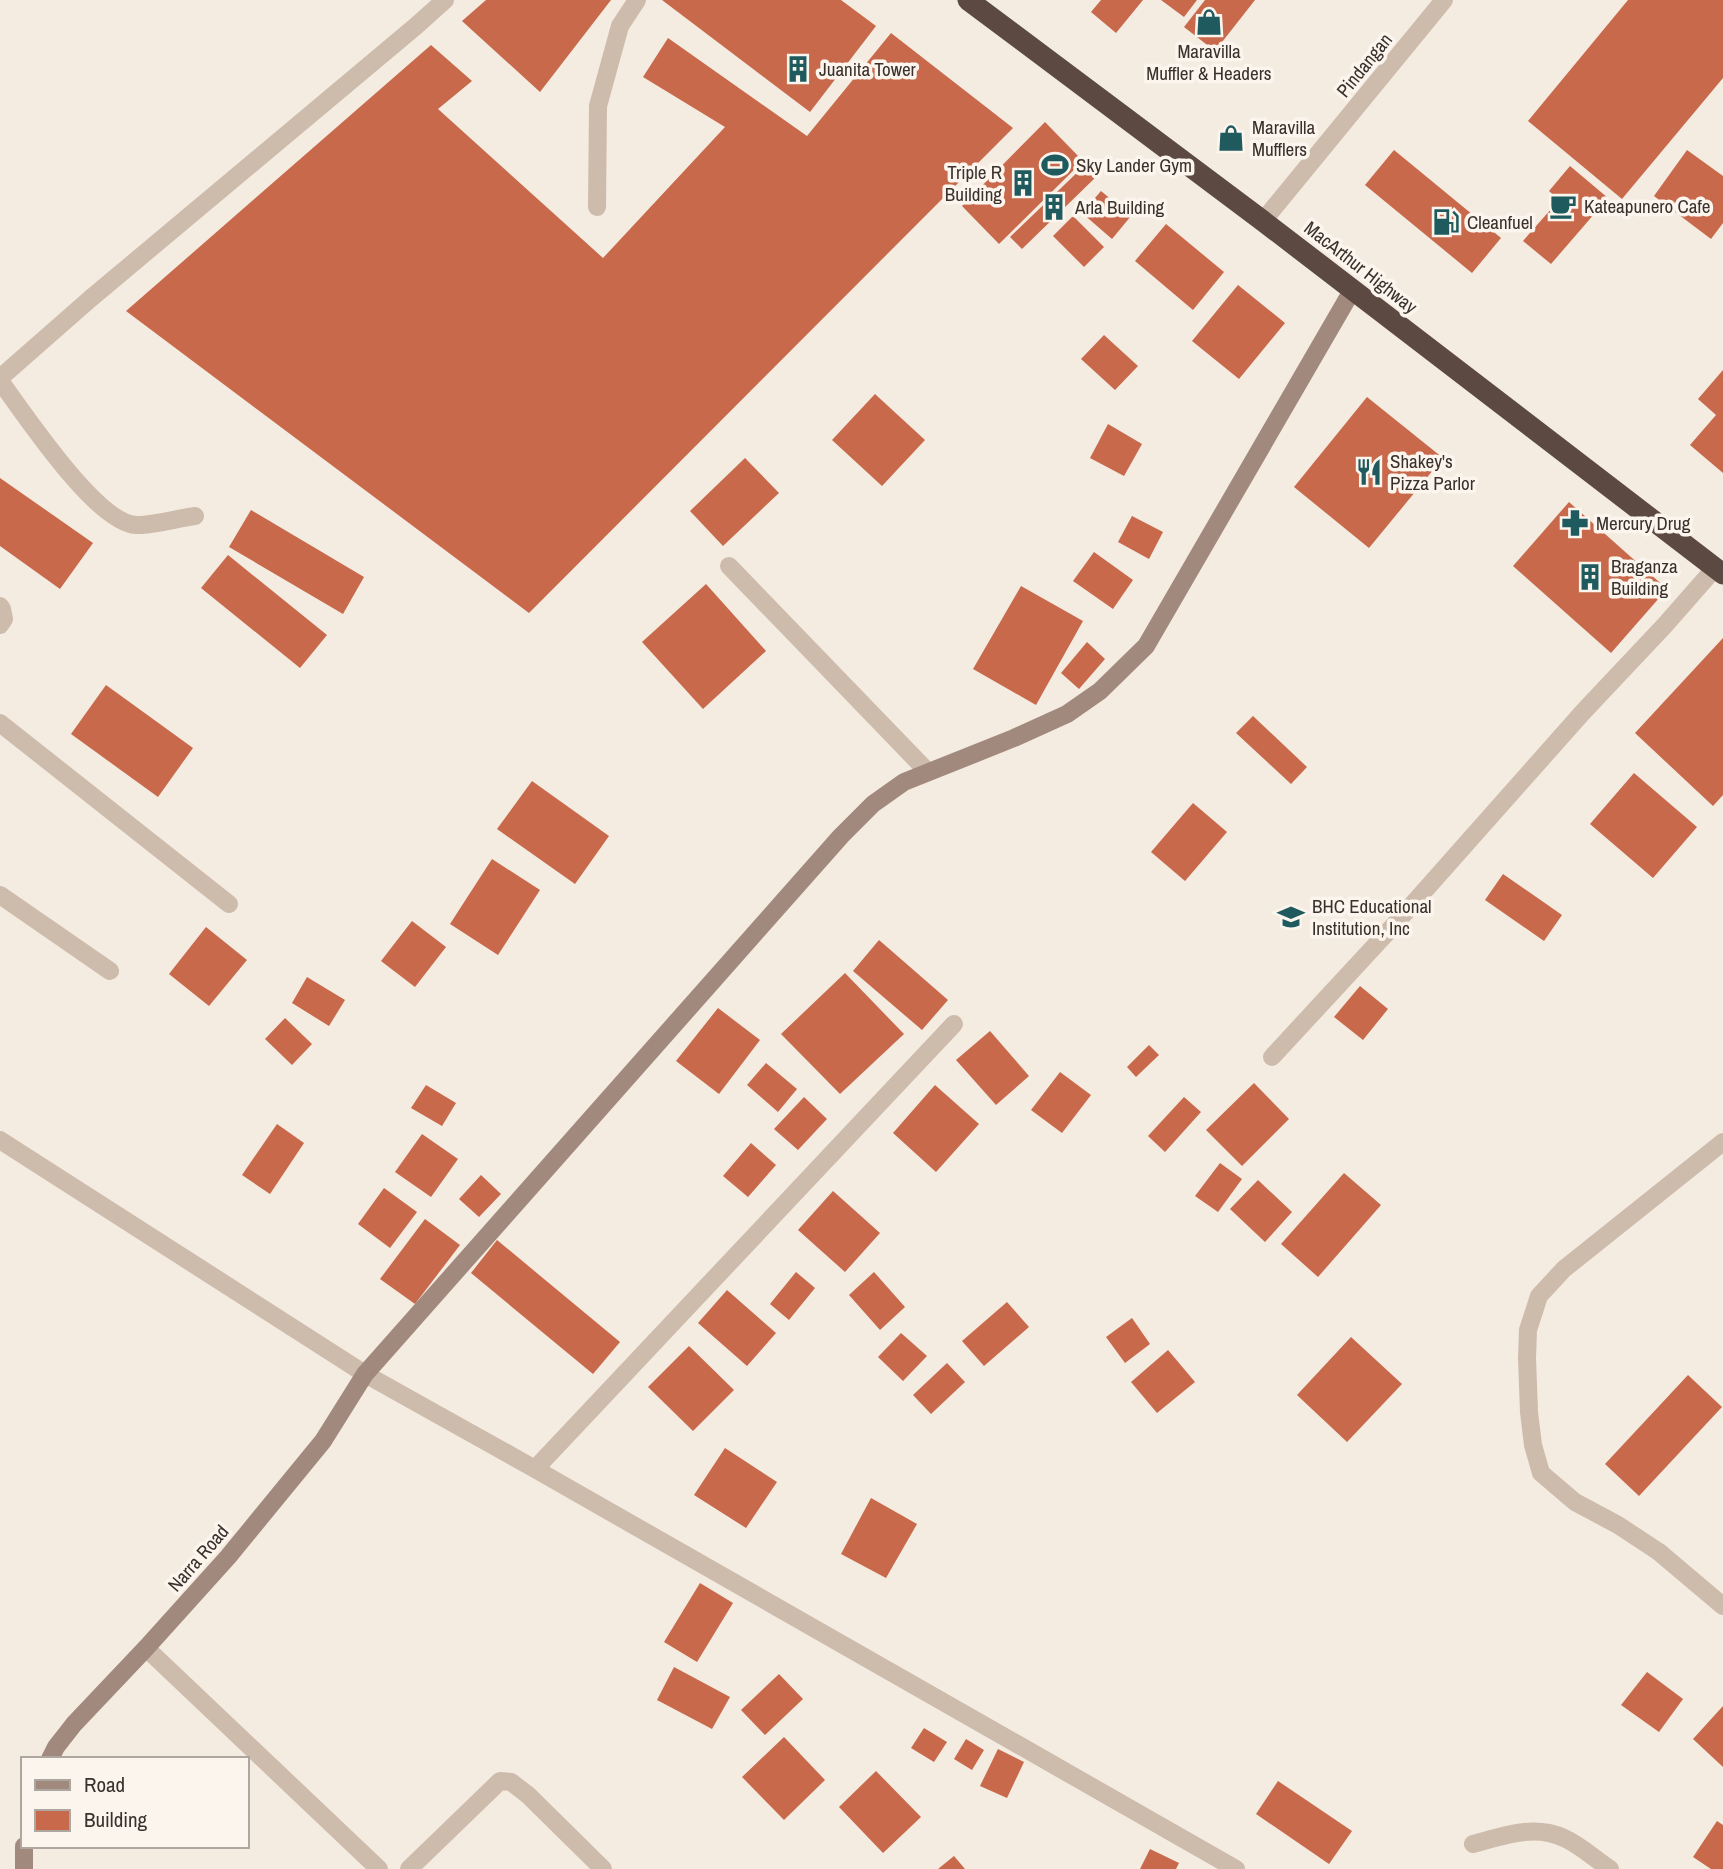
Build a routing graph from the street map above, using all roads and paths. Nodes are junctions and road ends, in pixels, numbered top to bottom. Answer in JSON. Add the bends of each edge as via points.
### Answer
{"nodes":[{"id":1,"x":445,"y":0,"type":"edge"},
{"id":2,"x":637,"y":0,"type":"edge"},
{"id":3,"x":968,"y":0,"type":"edge"},
{"id":4,"x":1444,"y":0,"type":"edge"},
{"id":5,"x":597,"y":207,"type":"dead end"},
{"id":6,"x":1263,"y":221,"type":"junction"},
{"id":7,"x":1353,"y":289,"type":"junction"},
{"id":8,"x":0,"y":380,"type":"edge"},
{"id":9,"x":195,"y":516,"type":"dead end"},
{"id":10,"x":729,"y":566,"type":"dead end"},
{"id":11,"x":1719,"y":571,"type":"edge"},
{"id":12,"x":0,"y":606,"type":"edge"},
{"id":13,"x":0,"y":625,"type":"edge"},
{"id":14,"x":0,"y":723,"type":"edge"},
{"id":15,"x":928,"y":772,"type":"junction"},
{"id":16,"x":0,"y":895,"type":"edge"},
{"id":17,"x":229,"y":904,"type":"dead end"},
{"id":18,"x":110,"y":971,"type":"dead end"},
{"id":19,"x":954,"y":1024,"type":"dead end"},
{"id":20,"x":1272,"y":1057,"type":"dead end"},
{"id":21,"x":0,"y":1140,"type":"edge"},
{"id":22,"x":1723,"y":1142,"type":"edge"},
{"id":23,"x":365,"y":1374,"type":"junction"},
{"id":24,"x":535,"y":1469,"type":"junction"},
{"id":25,"x":1723,"y":1606,"type":"edge"},
{"id":26,"x":146,"y":1648,"type":"junction"},
{"id":27,"x":51,"y":1757,"type":"edge"},
{"id":28,"x":1473,"y":1844,"type":"dead end"},
{"id":29,"x":24,"y":1848,"type":"edge"},
{"id":30,"x":24,"y":1869,"type":"edge"},
{"id":31,"x":379,"y":1869,"type":"edge"},
{"id":32,"x":409,"y":1869,"type":"edge"},
{"id":33,"x":603,"y":1869,"type":"edge"},
{"id":34,"x":1236,"y":1869,"type":"edge"},
{"id":35,"x":1610,"y":1869,"type":"edge"}],
"edges":[{"from":1,"to":8,"type":"street"},
{"from":2,"to":5,"type":"street","via":[[620,26],[598,106]]},
{"from":3,"to":6,"type":"highway","name":"MacArthur Highway"},
{"from":4,"to":6,"type":"street","name":"Pindangan"},
{"from":6,"to":7,"type":"highway","name":"MacArthur Highway"},
{"from":7,"to":11,"type":"highway","name":"MacArthur Highway"},
{"from":7,"to":15,"type":"street","name":"Narra Road","via":[[1146,646],[1100,691],[1067,713]]},
{"from":8,"to":9,"type":"street","via":[[77,483],[121,522],[136,526]]},
{"from":10,"to":15,"type":"street"},
{"from":11,"to":20,"type":"street","via":[[1583,712]]},
{"from":12,"to":13,"type":"street","via":[[4,619]]},
{"from":14,"to":17,"type":"street"},
{"from":15,"to":23,"type":"street","name":"Narra Road","via":[[873,804],[841,836]]},
{"from":16,"to":18,"type":"street"},
{"from":19,"to":24,"type":"street"},
{"from":21,"to":23,"type":"street"},
{"from":22,"to":25,"type":"street","via":[[1564,1269],[1539,1296],[1528,1330],[1527,1357],[1529,1412],[1541,1473],[1575,1502],[1659,1552]]},
{"from":23,"to":24,"type":"street"},
{"from":23,"to":26,"type":"street","name":"Narra Road","via":[[323,1441]]},
{"from":24,"to":34,"type":"street"},
{"from":26,"to":27,"type":"street","name":"Narra Road","via":[[74,1724]]},
{"from":26,"to":31,"type":"street"},
{"from":28,"to":35,"type":"street","via":[[1544,1831],[1566,1838]]},
{"from":29,"to":30,"type":"street"},
{"from":32,"to":33,"type":"street","via":[[500,1781],[511,1782],[528,1795]]}]}
